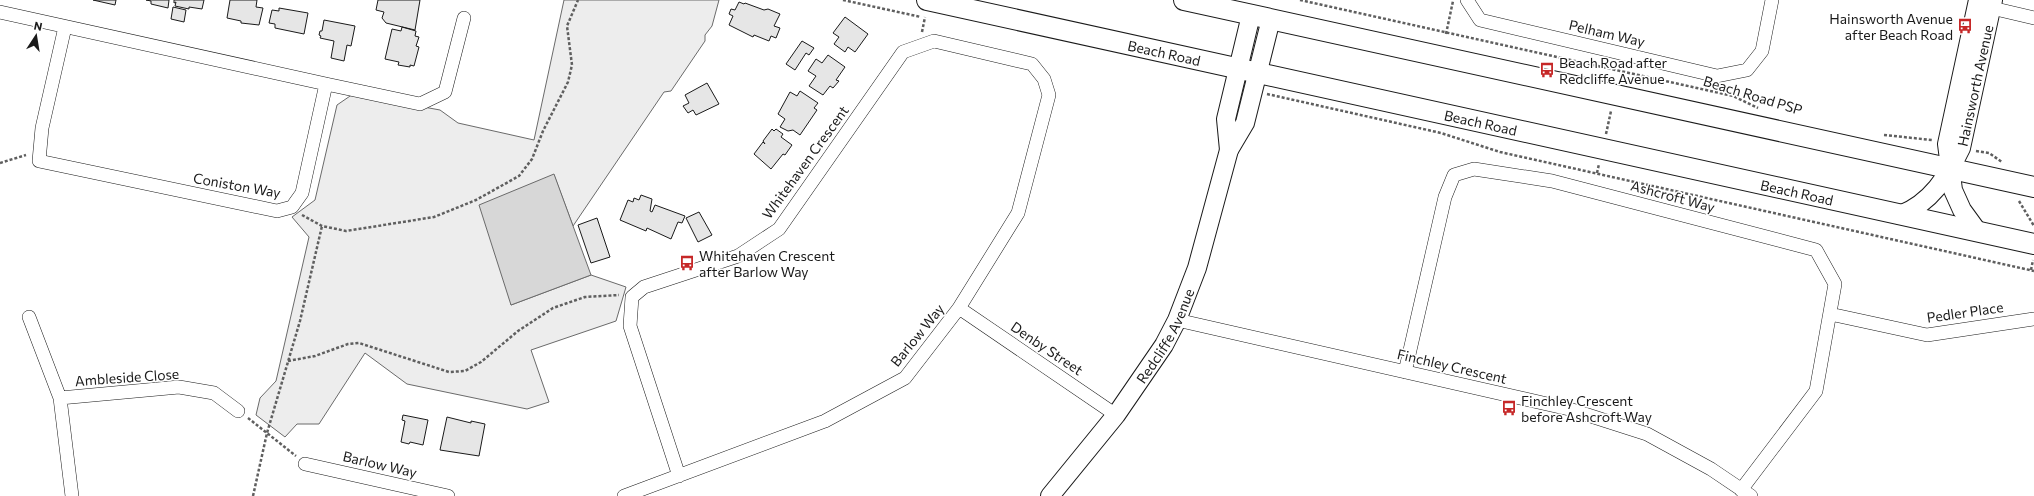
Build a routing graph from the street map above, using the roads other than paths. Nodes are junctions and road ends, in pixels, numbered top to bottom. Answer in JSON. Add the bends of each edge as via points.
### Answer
{"nodes":[{"id":1,"x":927,"y":0,"type":"edge"},
{"id":2,"x":1184,"y":0,"type":"edge"},
{"id":3,"x":1467,"y":0,"type":"edge"},
{"id":4,"x":1772,"y":0,"type":"edge"},
{"id":5,"x":1985,"y":3,"type":"edge"},
{"id":6,"x":0,"y":12,"type":"edge"},
{"id":7,"x":1251,"y":15,"type":"junction"},
{"id":8,"x":464,"y":18,"type":"dead end"},
{"id":9,"x":2034,"y":18,"type":"edge"},
{"id":10,"x":1271,"y":19,"type":"junction"},
{"id":11,"x":65,"y":27,"type":"junction"},
{"id":12,"x":1238,"y":68,"type":"junction"},
{"id":13,"x":1258,"y":72,"type":"junction"},
{"id":14,"x":1044,"y":78,"type":"joint"},
{"id":15,"x":326,"y":84,"type":"junction"},
{"id":16,"x":1229,"y":150,"type":"junction"},
{"id":17,"x":1951,"y":169,"type":"junction"},
{"id":18,"x":2034,"y":187,"type":"edge"},
{"id":19,"x":1900,"y":215,"type":"junction"},
{"id":20,"x":1978,"y":232,"type":"junction"},
{"id":21,"x":2034,"y":244,"type":"edge"},
{"id":22,"x":959,"y":308,"type":"junction"},
{"id":23,"x":1830,"y":314,"type":"junction"},
{"id":24,"x":29,"y":317,"type":"dead end"},
{"id":25,"x":2034,"y":319,"type":"edge"},
{"id":26,"x":1177,"y":320,"type":"junction"},
{"id":27,"x":1405,"y":372,"type":"junction"},
{"id":28,"x":60,"y":398,"type":"junction"},
{"id":29,"x":238,"y":411,"type":"road end"},
{"id":30,"x":1116,"y":415,"type":"junction"},
{"id":31,"x":305,"y":464,"type":"road end"},
{"id":32,"x":679,"y":476,"type":"junction"},
{"id":33,"x":1746,"y":493,"type":"edge"},
{"id":34,"x":72,"y":496,"type":"edge"},
{"id":35,"x":448,"y":496,"type":"edge"},
{"id":36,"x":624,"y":496,"type":"edge"},
{"id":37,"x":1050,"y":496,"type":"edge"}],
"edges":[{"from":1,"to":12,"type":"main road","name":"Beach Road"},
{"from":2,"to":7,"type":"main road"},
{"from":3,"to":4,"type":"street","name":"Pelham Way","via":[[1480,20],[1717,76],[1747,70],[1762,51]]},
{"from":5,"to":9,"type":"street"},
{"from":5,"to":17,"type":"street","name":"Hainsworth Avenue"},
{"from":6,"to":11,"type":"street"},
{"from":7,"to":10,"type":"main road"},
{"from":7,"to":12,"type":"street","name":"Redcliffe Avenue"},
{"from":8,"to":15,"type":"street","via":[[445,92],[420,104]]},
{"from":10,"to":13,"type":"street","name":"Redcliffe Avenue"},
{"from":10,"to":17,"type":"main road"},
{"from":11,"to":15,"type":"street"},
{"from":11,"to":15,"type":"street","name":"Coniston Way","via":[[42,128],[39,161],[60,166],[277,211],[292,207],[302,193]]},
{"from":12,"to":13,"type":"main road","name":"Beach Road"},
{"from":12,"to":16,"type":"street","name":"Redcliffe Avenue","via":[[1226,119]]},
{"from":13,"to":16,"type":"street","name":"Redcliffe Avenue","via":[[1245,123]]},
{"from":13,"to":19,"type":"main road","name":"Beach Road"},
{"from":14,"to":22,"type":"street","name":"Barlow Way","via":[[1049,96],[1018,213]]},
{"from":14,"to":32,"type":"street","name":"Whitehaven Crescent","via":[[1032,64],[934,41],[904,52],[779,229],[738,256],[644,287],[632,297],[630,326]]},
{"from":16,"to":26,"type":"street","name":"Redcliffe Avenue","via":[[1197,268]]},
{"from":17,"to":18,"type":"main road"},
{"from":17,"to":19,"type":"street","name":"Hainsworth Avenue","via":[[1936,190],[1914,209]]},
{"from":17,"to":20,"type":"street","via":[[1953,190],[1962,210]]},
{"from":19,"to":20,"type":"main road","name":"Beach Road"},
{"from":20,"to":21,"type":"main road","name":"Beach Road"},
{"from":22,"to":30,"type":"street","name":"Denby Street"},
{"from":22,"to":32,"type":"street","name":"Barlow Way","via":[[905,378],[825,421]]},
{"from":23,"to":25,"type":"street","name":"Pedler Place","via":[[1927,335]]},
{"from":23,"to":27,"type":"street","name":"Ashcroft Way","via":[[1835,284],[1816,250],[1552,181],[1474,169],[1454,175],[1445,197]]},
{"from":23,"to":33,"type":"street","name":"Ashcroft Way","via":[[1816,391]]},
{"from":24,"to":28,"type":"street","name":"Ambleside Close"},
{"from":26,"to":27,"type":"street","name":"Finchley Crescent"},
{"from":26,"to":30,"type":"street","name":"Redcliffe Avenue","via":[[1164,345]]},
{"from":27,"to":33,"type":"street","name":"Finchley Crescent","via":[[1569,409],[1647,434],[1710,469]]},
{"from":28,"to":29,"type":"street","name":"Ambleside Close","via":[[179,388],[214,393]]},
{"from":28,"to":34,"type":"street","name":"Ambleside Close"},
{"from":30,"to":37,"type":"street","name":"Redcliffe Avenue"},
{"from":31,"to":35,"type":"street","name":"Barlow Way"},
{"from":32,"to":36,"type":"street","name":"Barlow Way"}]}
